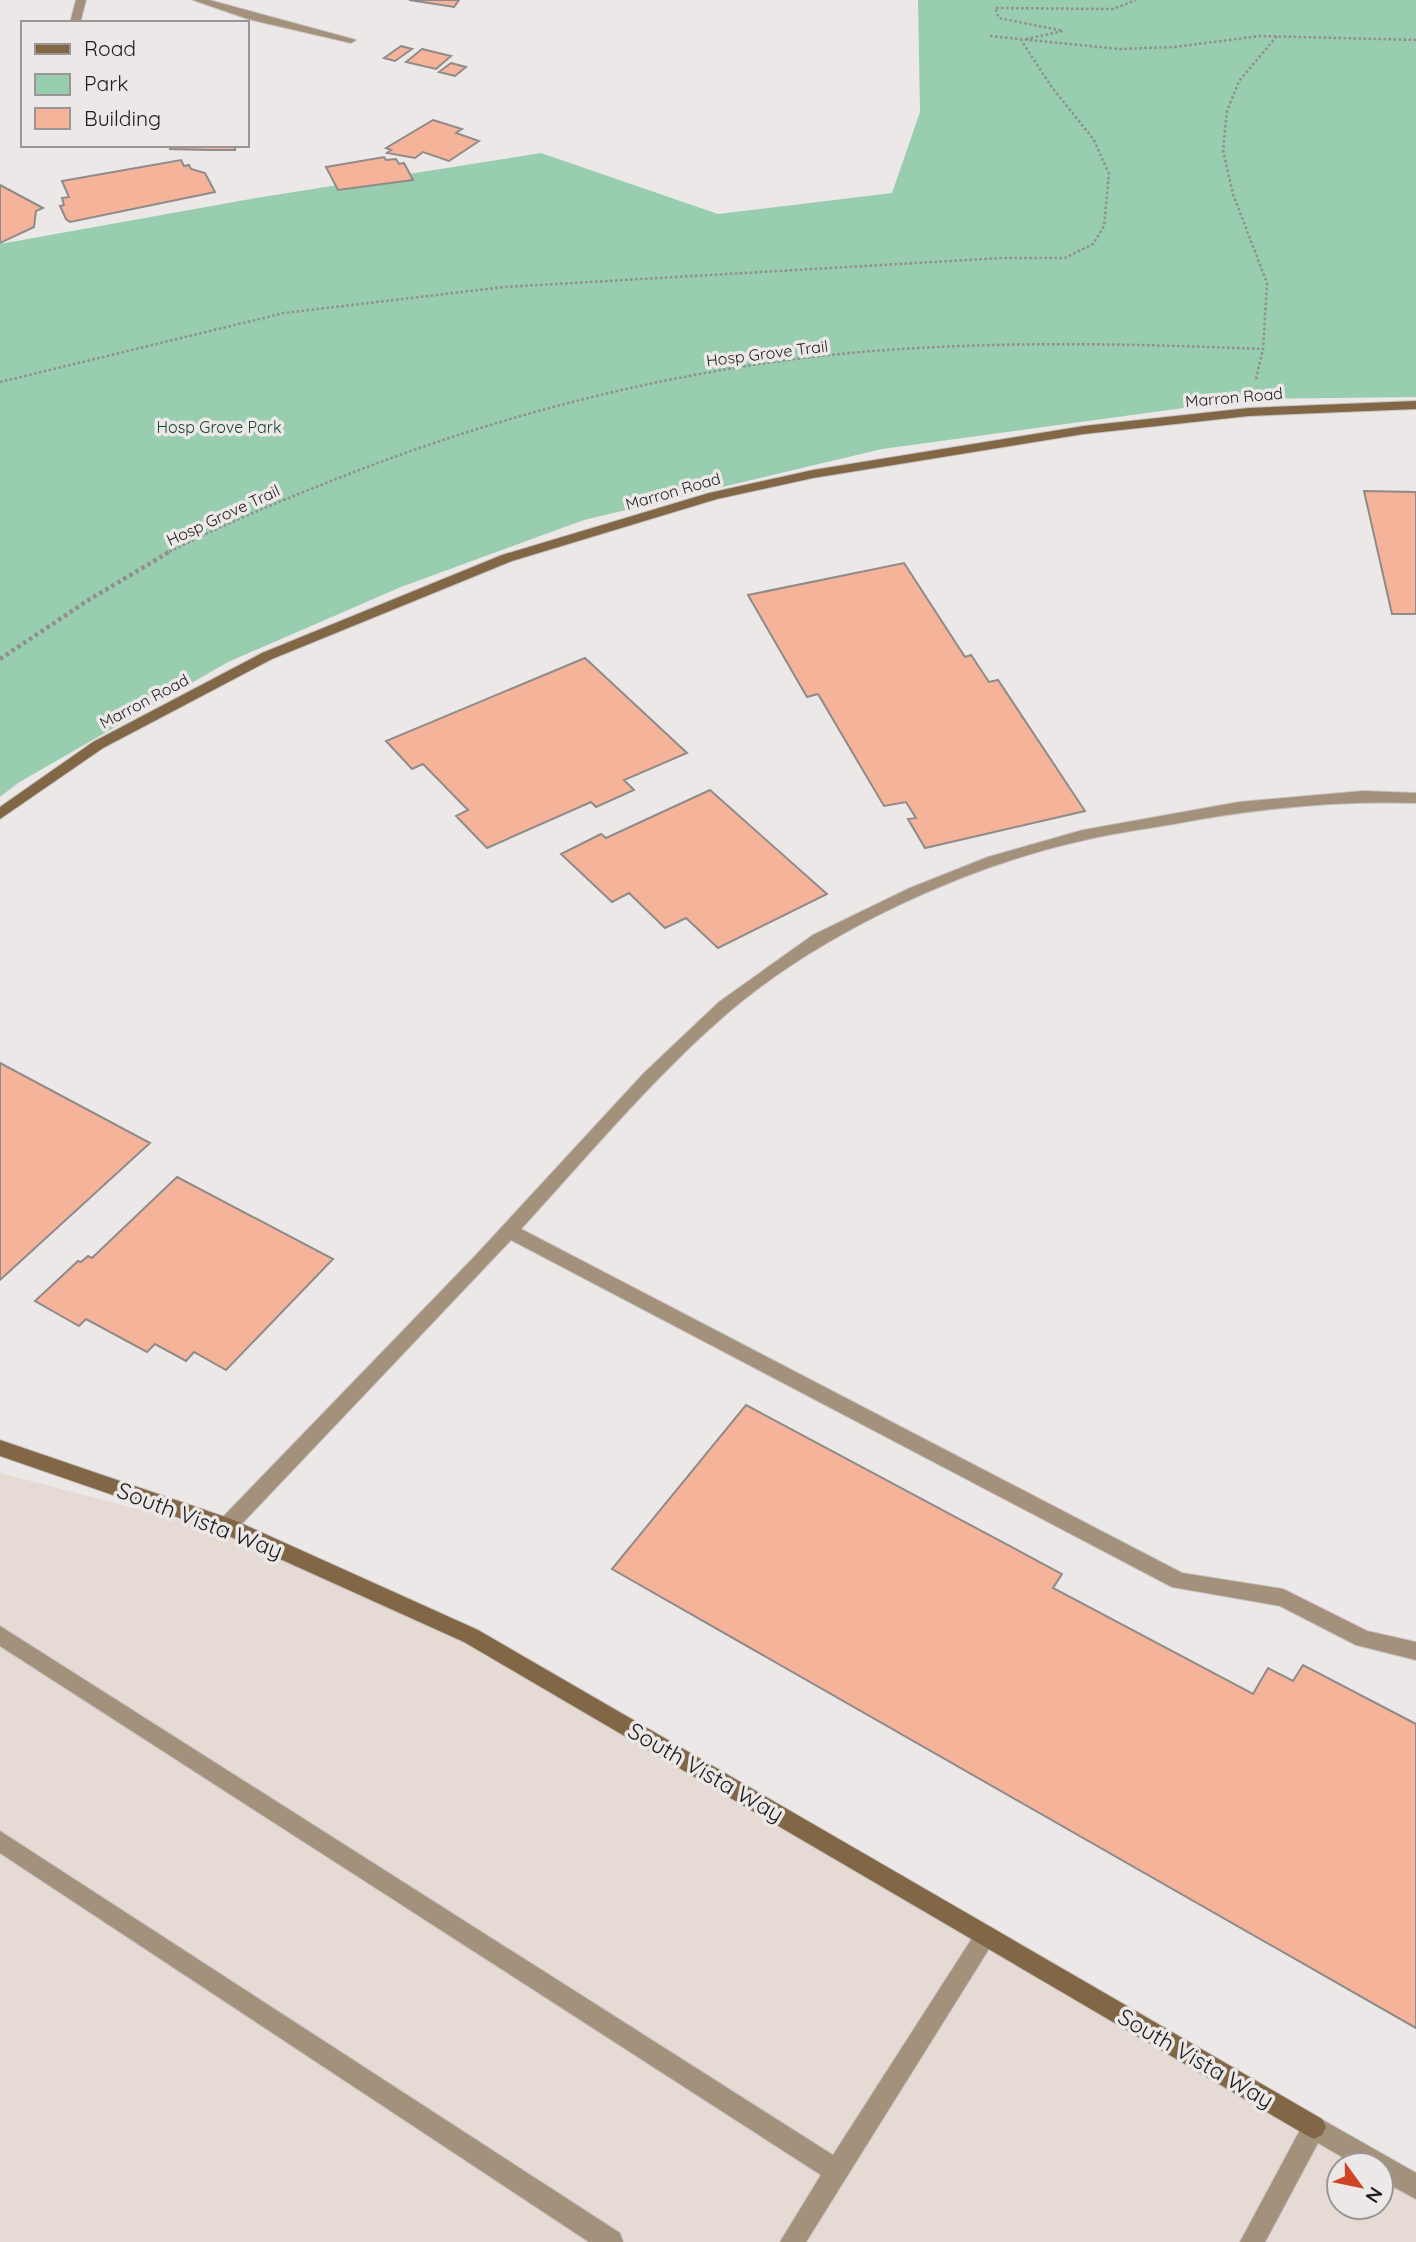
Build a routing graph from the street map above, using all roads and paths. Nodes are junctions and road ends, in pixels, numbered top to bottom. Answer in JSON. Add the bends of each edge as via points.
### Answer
{"nodes":[{"id":1,"x":80,"y":0,"type":"edge"},
{"id":2,"x":198,"y":0,"type":"edge"},
{"id":3,"x":1136,"y":0,"type":"edge"},
{"id":4,"x":75,"y":21,"type":"edge"},
{"id":5,"x":990,"y":36,"type":"dead end"},
{"id":6,"x":1277,"y":36,"type":"junction"},
{"id":7,"x":351,"y":40,"type":"dead end"},
{"id":8,"x":1021,"y":40,"type":"junction"},
{"id":9,"x":1416,"y":40,"type":"edge"},
{"id":10,"x":0,"y":382,"type":"edge"},
{"id":11,"x":1416,"y":405,"type":"edge"},
{"id":12,"x":0,"y":659,"type":"edge"},
{"id":13,"x":1416,"y":797,"type":"edge"},
{"id":14,"x":0,"y":814,"type":"edge"},
{"id":15,"x":509,"y":1231,"type":"junction"},
{"id":16,"x":0,"y":1448,"type":"edge"},
{"id":17,"x":227,"y":1526,"type":"junction"},
{"id":18,"x":0,"y":1635,"type":"edge"},
{"id":19,"x":1416,"y":1651,"type":"edge"},
{"id":20,"x":0,"y":1841,"type":"edge"},
{"id":21,"x":986,"y":1936,"type":"junction"},
{"id":22,"x":1314,"y":2127,"type":"junction"},
{"id":23,"x":1355,"y":2151,"type":"edge"},
{"id":24,"x":837,"y":2171,"type":"junction"},
{"id":25,"x":1395,"y":2175,"type":"edge"},
{"id":26,"x":1416,"y":2187,"type":"edge"},
{"id":27,"x":611,"y":2242,"type":"edge"},
{"id":28,"x":792,"y":2242,"type":"edge"},
{"id":29,"x":1252,"y":2242,"type":"edge"}],
"edges":[{"from":1,"to":4,"type":"street"},
{"from":2,"to":7,"type":"street"},
{"from":3,"to":8,"type":"path","via":[[1113,9],[995,8],[999,18],[1062,31]]},
{"from":5,"to":8,"type":"path"},
{"from":6,"to":8,"type":"path","via":[[1139,50]]},
{"from":6,"to":9,"type":"path"},
{"from":6,"to":12,"type":"path","name":"Hosp Grove Trail","via":[[1239,81],[1227,111],[1223,150],[1233,194],[1267,283],[1263,349],[1122,343],[914,350],[703,373],[572,401],[460,431],[239,519],[141,567]]},
{"from":8,"to":10,"type":"path","via":[[1094,140],[1109,174],[1104,226],[1093,244],[1065,258],[518,286],[427,295],[284,313]]},
{"from":11,"to":14,"type":"main road","name":"Marron Road","via":[[1249,412],[1084,430],[813,474],[714,496],[507,558],[267,656],[98,745]]},
{"from":13,"to":15,"type":"street","via":[[1363,796],[1239,807],[1083,835],[994,860],[916,892],[819,939],[725,1006],[650,1077]]},
{"from":15,"to":17,"type":"street"},
{"from":15,"to":19,"type":"street","via":[[1179,1581],[1283,1598],[1363,1639]]},
{"from":16,"to":17,"type":"main road","name":"South Vista Way"},
{"from":17,"to":21,"type":"main road","name":"South Vista Way","via":[[471,1636]]},
{"from":18,"to":24,"type":"street"},
{"from":20,"to":27,"type":"street"},
{"from":21,"to":22,"type":"main road","name":"South Vista Way"},
{"from":21,"to":24,"type":"street"},
{"from":22,"to":23,"type":"street","name":"South Vista Way"},
{"from":22,"to":29,"type":"street"},
{"from":24,"to":28,"type":"street"},
{"from":25,"to":26,"type":"street","name":"South Vista Way"}]}
